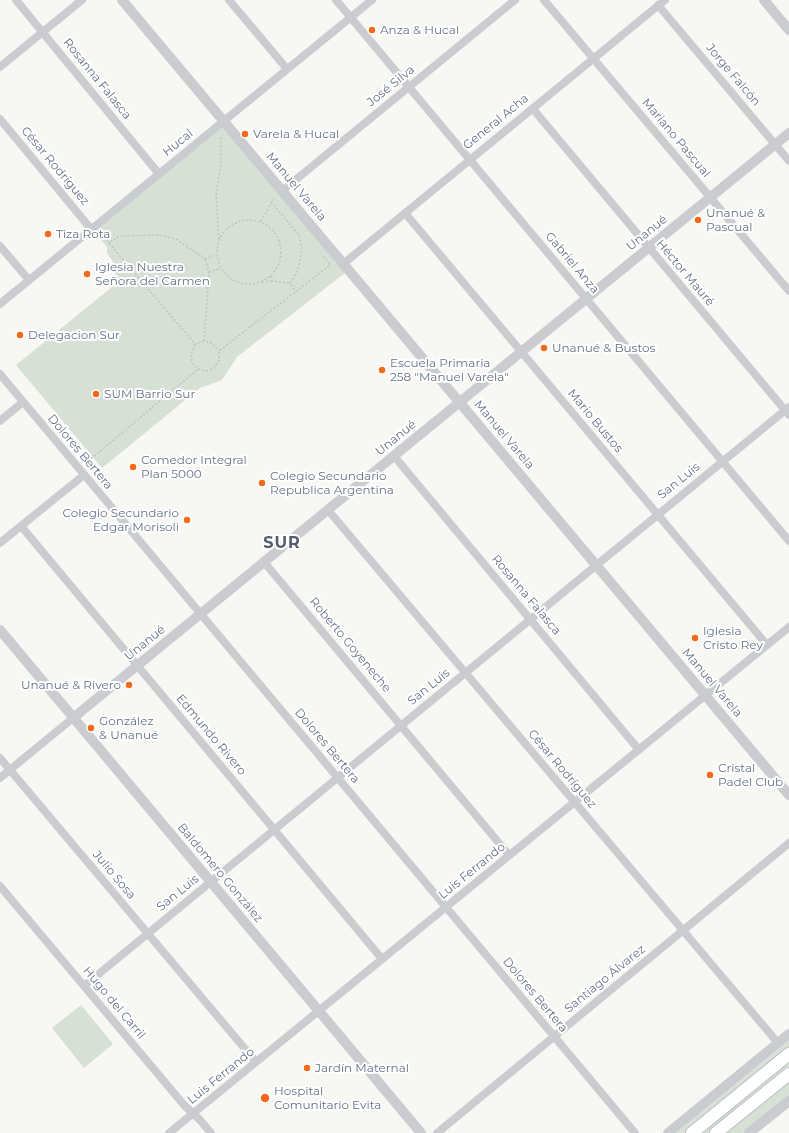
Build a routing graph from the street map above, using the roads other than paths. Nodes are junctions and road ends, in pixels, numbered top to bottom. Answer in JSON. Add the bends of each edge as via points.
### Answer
{"nodes":[{"id":1,"x":16,"y":0,"type":"edge"},
{"id":2,"x":82,"y":0,"type":"edge"},
{"id":3,"x":122,"y":0,"type":"edge"},
{"id":4,"x":229,"y":0,"type":"edge"},
{"id":5,"x":336,"y":0,"type":"edge"},
{"id":6,"x":372,"y":0,"type":"edge"},
{"id":7,"x":515,"y":0,"type":"edge"},
{"id":8,"x":544,"y":0,"type":"edge"},
{"id":9,"x":764,"y":0,"type":"edge"},
{"id":10,"x":662,"y":3,"type":"edge"},
{"id":11,"x":351,"y":17,"type":"junction"},
{"id":12,"x":789,"y":30,"type":"edge"},
{"id":13,"x":42,"y":32,"type":"junction"},
{"id":14,"x":593,"y":59,"type":"junction"},
{"id":15,"x":0,"y":67,"type":"edge"},
{"id":16,"x":287,"y":69,"type":"junction"},
{"id":17,"x":409,"y":87,"type":"junction"},
{"id":18,"x":532,"y":108,"type":"junction"},
{"id":19,"x":0,"y":119,"type":"edge"},
{"id":20,"x":222,"y":126,"type":"junction"},
{"id":21,"x":789,"y":133,"type":"edge"},
{"id":22,"x":775,"y":145,"type":"junction"},
{"id":23,"x":470,"y":160,"type":"junction"},
{"id":24,"x":789,"y":161,"type":"edge"},
{"id":25,"x":159,"y":174,"type":"junction"},
{"id":26,"x":282,"y":191,"type":"junction"},
{"id":27,"x":710,"y":198,"type":"junction"},
{"id":28,"x":405,"y":213,"type":"junction"},
{"id":29,"x":91,"y":229,"type":"junction"},
{"id":30,"x":0,"y":246,"type":"edge"},
{"id":31,"x":649,"y":248,"type":"junction"},
{"id":32,"x":343,"y":264,"type":"junction"},
{"id":33,"x":29,"y":280,"type":"junction"},
{"id":34,"x":789,"y":291,"type":"edge"},
{"id":35,"x":586,"y":299,"type":"junction"},
{"id":36,"x":0,"y":304,"type":"edge"},
{"id":37,"x":522,"y":352,"type":"junction"},
{"id":38,"x":0,"y":374,"type":"edge"},
{"id":39,"x":23,"y":402,"type":"junction"},
{"id":40,"x":460,"y":402,"type":"junction"},
{"id":41,"x":788,"y":411,"type":"edge"},
{"id":42,"x":0,"y":421,"type":"edge"},
{"id":43,"x":394,"y":456,"type":"junction"},
{"id":44,"x":722,"y":461,"type":"junction"},
{"id":45,"x":82,"y":472,"type":"junction"},
{"id":46,"x":328,"y":510,"type":"junction"},
{"id":47,"x":658,"y":514,"type":"junction"},
{"id":48,"x":21,"y":526,"type":"junction"},
{"id":49,"x":789,"y":541,"type":"edge"},
{"id":50,"x":0,"y":543,"type":"edge"},
{"id":51,"x":264,"y":562,"type":"junction"},
{"id":52,"x":596,"y":565,"type":"junction"},
{"id":53,"x":200,"y":614,"type":"junction"},
{"id":54,"x":530,"y":619,"type":"junction"},
{"id":55,"x":789,"y":627,"type":"edge"},
{"id":56,"x":0,"y":630,"type":"edge"},
{"id":57,"x":767,"y":645,"type":"junction"},
{"id":58,"x":137,"y":666,"type":"junction"},
{"id":59,"x":465,"y":673,"type":"junction"},
{"id":60,"x":705,"y":695,"type":"junction"},
{"id":61,"x":73,"y":718,"type":"junction"},
{"id":62,"x":401,"y":725,"type":"junction"},
{"id":63,"x":639,"y":750,"type":"junction"},
{"id":64,"x":0,"y":758,"type":"edge"},
{"id":65,"x":10,"y":770,"type":"junction"},
{"id":66,"x":0,"y":778,"type":"edge"},
{"id":67,"x":338,"y":778,"type":"junction"},
{"id":68,"x":789,"y":795,"type":"edge"},
{"id":69,"x":574,"y":802,"type":"junction"},
{"id":70,"x":274,"y":830,"type":"junction"},
{"id":71,"x":789,"y":843,"type":"edge"},
{"id":72,"x":509,"y":855,"type":"junction"},
{"id":73,"x":211,"y":882,"type":"junction"},
{"id":74,"x":0,"y":886,"type":"edge"},
{"id":75,"x":446,"y":907,"type":"junction"},
{"id":76,"x":683,"y":931,"type":"junction"},
{"id":77,"x":148,"y":933,"type":"junction"},
{"id":78,"x":382,"y":959,"type":"junction"},
{"id":79,"x":84,"y":986,"type":"junction"},
{"id":80,"x":319,"y":1011,"type":"junction"},
{"id":81,"x":789,"y":1034,"type":"edge"},
{"id":82,"x":554,"y":1037,"type":"junction"},
{"id":83,"x":778,"y":1043,"type":"junction"},
{"id":84,"x":789,"y":1054,"type":"edge"},
{"id":85,"x":256,"y":1062,"type":"junction"},
{"id":86,"x":789,"y":1074,"type":"edge"},
{"id":87,"x":789,"y":1101,"type":"edge"},
{"id":88,"x":193,"y":1114,"type":"junction"},
{"id":89,"x":755,"y":1131,"type":"edge"},
{"id":90,"x":169,"y":1133,"type":"edge"},
{"id":91,"x":211,"y":1133,"type":"edge"},
{"id":92,"x":421,"y":1133,"type":"edge"},
{"id":93,"x":437,"y":1133,"type":"edge"},
{"id":94,"x":635,"y":1133,"type":"edge"},
{"id":95,"x":668,"y":1133,"type":"edge"},
{"id":96,"x":692,"y":1133,"type":"edge"},
{"id":97,"x":716,"y":1133,"type":"edge"}],
"edges":[{"from":1,"to":13,"type":"street","name":"Rosanna Falasca"},
{"from":2,"to":13,"type":"street"},
{"from":3,"to":20,"type":"street","name":"Manuel Varela"},
{"from":4,"to":16,"type":"street"},
{"from":5,"to":11,"type":"street","name":"Gabriel Anza"},
{"from":6,"to":11,"type":"street","name":"Hucal"},
{"from":7,"to":17,"type":"street","name":"José Silva"},
{"from":8,"to":14,"type":"street","name":"Mariano Pascual"},
{"from":9,"to":12,"type":"street"},
{"from":10,"to":14,"type":"street","name":"General Acha"},
{"from":10,"to":22,"type":"street","name":"Jorge Falcón"},
{"from":11,"to":16,"type":"street","name":"Hucal"},
{"from":11,"to":17,"type":"street","name":"Gabriel Anza"},
{"from":13,"to":15,"type":"street"},
{"from":13,"to":25,"type":"street","name":"Rosanna Falasca"},
{"from":14,"to":18,"type":"street","name":"General Acha"},
{"from":14,"to":27,"type":"street","name":"Mariano Pascual"},
{"from":16,"to":20,"type":"street","name":"Hucal"},
{"from":17,"to":23,"type":"street","name":"Gabriel Anza"},
{"from":17,"to":26,"type":"street","name":"José Silva"},
{"from":18,"to":23,"type":"street","name":"General Acha"},
{"from":18,"to":31,"type":"street","name":"Héctor Mauré"},
{"from":19,"to":29,"type":"street","name":"César Rodríguez"},
{"from":20,"to":25,"type":"street","name":"Hucal"},
{"from":20,"to":26,"type":"street","name":"Manuel Varela"},
{"from":21,"to":22,"type":"street","name":"Unanué"},
{"from":22,"to":24,"type":"street","name":"Jorge Falcón"},
{"from":22,"to":27,"type":"street","name":"Unanué"},
{"from":23,"to":28,"type":"street","name":"General Acha"},
{"from":23,"to":35,"type":"street","name":"Gabriel Anza"},
{"from":25,"to":29,"type":"street","name":"Hucal"},
{"from":26,"to":32,"type":"street","name":"Manuel Varela"},
{"from":27,"to":31,"type":"street","name":"Unanué"},
{"from":27,"to":34,"type":"street","name":"Mariano Pascual"},
{"from":28,"to":32,"type":"street","name":"General Acha"},
{"from":28,"to":37,"type":"street","name":"Mario Bustos"},
{"from":29,"to":33,"type":"street","name":"Hucal"},
{"from":30,"to":33,"type":"street"},
{"from":31,"to":35,"type":"street","name":"Unanué"},
{"from":31,"to":41,"type":"street","name":"Héctor Mauré"},
{"from":32,"to":40,"type":"street","name":"Manuel Varela"},
{"from":33,"to":36,"type":"street","name":"Hucal"},
{"from":35,"to":37,"type":"street","name":"Unanué"},
{"from":35,"to":44,"type":"street","name":"Gabriel Anza"},
{"from":37,"to":40,"type":"street","name":"Unanué"},
{"from":37,"to":47,"type":"street","name":"Mario Bustos"},
{"from":38,"to":39,"type":"street","name":"Dolores Bertera"},
{"from":39,"to":42,"type":"street"},
{"from":39,"to":45,"type":"street","name":"Dolores Bertera"},
{"from":40,"to":43,"type":"street","name":"Unanué"},
{"from":40,"to":52,"type":"street","name":"Manuel Varela"},
{"from":41,"to":44,"type":"street","name":"San Luis"},
{"from":43,"to":46,"type":"street","name":"Unanué"},
{"from":43,"to":54,"type":"street","name":"Rosanna Falasca"},
{"from":44,"to":47,"type":"street","name":"San Luis"},
{"from":44,"to":49,"type":"street","name":"Gabriel Anza"},
{"from":45,"to":48,"type":"street"},
{"from":45,"to":53,"type":"street","name":"Dolores Bertera"},
{"from":46,"to":51,"type":"street","name":"Unanué"},
{"from":46,"to":59,"type":"street","name":"César Rodríguez"},
{"from":47,"to":52,"type":"street","name":"San Luis"},
{"from":47,"to":57,"type":"street","name":"Mario Bustos"},
{"from":48,"to":50,"type":"street"},
{"from":48,"to":58,"type":"street","name":"Edmundo Rivero"},
{"from":51,"to":53,"type":"street","name":"Unanué"},
{"from":51,"to":62,"type":"street","name":"Roberto Goyeneche"},
{"from":52,"to":54,"type":"street","name":"San Luis"},
{"from":52,"to":60,"type":"street","name":"Manuel Varela"},
{"from":53,"to":58,"type":"street","name":"Unanué"},
{"from":53,"to":67,"type":"street","name":"Dolores Bertera"},
{"from":54,"to":59,"type":"street","name":"San Luis"},
{"from":54,"to":63,"type":"street","name":"Rosanna Falasca"},
{"from":55,"to":57,"type":"street","name":"Luis Ferrando"},
{"from":56,"to":61,"type":"street","name":"Baldomero González"},
{"from":57,"to":60,"type":"street","name":"Luis Ferrando"},
{"from":58,"to":61,"type":"street","name":"Unanué"},
{"from":58,"to":70,"type":"street","name":"Edmundo Rivero"},
{"from":59,"to":62,"type":"street","name":"San Luis"},
{"from":59,"to":69,"type":"street","name":"César Rodríguez"},
{"from":60,"to":63,"type":"street","name":"Luis Ferrando"},
{"from":60,"to":68,"type":"street","name":"Manuel Varela"},
{"from":61,"to":65,"type":"street","name":"Unanué"},
{"from":61,"to":73,"type":"street","name":"Baldomero González"},
{"from":62,"to":67,"type":"street","name":"San Luis"},
{"from":62,"to":72,"type":"street","name":"Roberto Goyeneche"},
{"from":63,"to":69,"type":"street","name":"Luis Ferrando"},
{"from":64,"to":65,"type":"street","name":"Julio Sosa"},
{"from":65,"to":66,"type":"street","name":"Unanué"},
{"from":65,"to":77,"type":"street","name":"Julio Sosa"},
{"from":67,"to":70,"type":"street","name":"San Luis"},
{"from":67,"to":75,"type":"street","name":"Dolores Bertera"},
{"from":69,"to":72,"type":"street","name":"Luis Ferrando"},
{"from":69,"to":76,"type":"street","name":"César Rodríguez"},
{"from":70,"to":73,"type":"street","name":"San Luis"},
{"from":70,"to":78,"type":"street","name":"Edmundo Rivero"},
{"from":71,"to":76,"type":"street","name":"Santiago Álvarez"},
{"from":72,"to":75,"type":"street","name":"Luis Ferrando"},
{"from":73,"to":77,"type":"street","name":"San Luis"},
{"from":73,"to":80,"type":"street","name":"Baldomero González"},
{"from":74,"to":79,"type":"street","name":"Hugo del Carril"},
{"from":75,"to":78,"type":"street","name":"Luis Ferrando"},
{"from":75,"to":82,"type":"street","name":"Dolores Bertera"},
{"from":76,"to":82,"type":"street","name":"Santiago Álvarez"},
{"from":76,"to":83,"type":"street","name":"César Rodríguez"},
{"from":77,"to":79,"type":"street","name":"San Luis"},
{"from":77,"to":85,"type":"street","name":"Julio Sosa"},
{"from":78,"to":80,"type":"street","name":"Luis Ferrando"},
{"from":79,"to":88,"type":"street","name":"Hugo del Carril"},
{"from":80,"to":85,"type":"street","name":"Luis Ferrando"},
{"from":80,"to":92,"type":"street","name":"Baldomero González"},
{"from":81,"to":83,"type":"street"},
{"from":82,"to":93,"type":"street","name":"Santiago Álvarez"},
{"from":82,"to":94,"type":"street","name":"Dolores Bertera"},
{"from":83,"to":95,"type":"street"},
{"from":84,"to":96,"type":"main road"},
{"from":85,"to":88,"type":"street","name":"Luis Ferrando"},
{"from":86,"to":97,"type":"main road"},
{"from":87,"to":89,"type":"street"},
{"from":88,"to":90,"type":"street","name":"Luis Ferrando"},
{"from":88,"to":91,"type":"street","name":"Hugo del Carril"}]}
